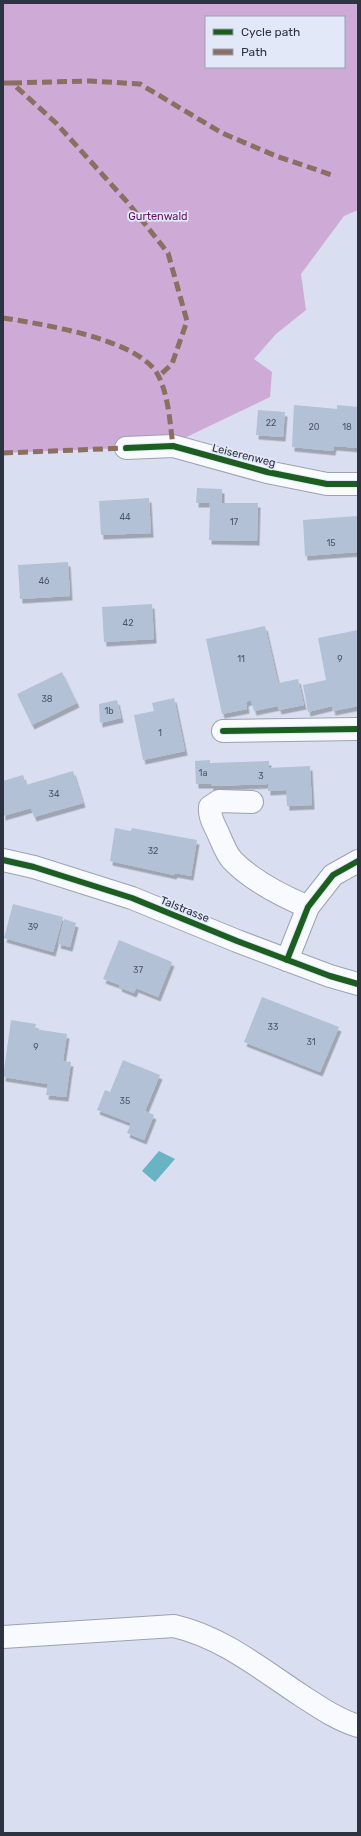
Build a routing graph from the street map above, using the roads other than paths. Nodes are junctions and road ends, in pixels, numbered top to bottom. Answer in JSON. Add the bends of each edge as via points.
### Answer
{"nodes":[{"id":1,"x":126,"y":448,"type":"dead end"},
{"id":2,"x":358,"y":484,"type":"edge"},
{"id":3,"x":358,"y":729,"type":"edge"},
{"id":4,"x":223,"y":731,"type":"dead end"},
{"id":5,"x":252,"y":802,"type":"dead end"},
{"id":6,"x":3,"y":860,"type":"edge"},
{"id":7,"x":358,"y":861,"type":"edge"},
{"id":8,"x":308,"y":907,"type":"junction"},
{"id":9,"x":286,"y":960,"type":"junction"},
{"id":10,"x":358,"y":984,"type":"edge"},
{"id":11,"x":3,"y":1637,"type":"edge"},
{"id":12,"x":358,"y":1726,"type":"edge"}],
"edges":[{"from":1,"to":2,"type":"street","name":"Leiserenweg","via":[[173,446],[267,472],[327,484]]},
{"from":3,"to":4,"type":"street"},
{"from":5,"to":8,"type":"street","via":[[219,801],[210,807],[209,816],[223,845],[232,859],[246,872],[287,898]]},
{"from":6,"to":9,"type":"street","name":"Talstrasse","via":[[34,867],[132,898]]},
{"from":7,"to":8,"type":"street","via":[[333,875]]},
{"from":8,"to":9,"type":"street"},
{"from":9,"to":10,"type":"street","name":"Talstrasse"},
{"from":11,"to":12,"type":"street","via":[[174,1626],[195,1631],[217,1640],[314,1703],[347,1723]]}]}
